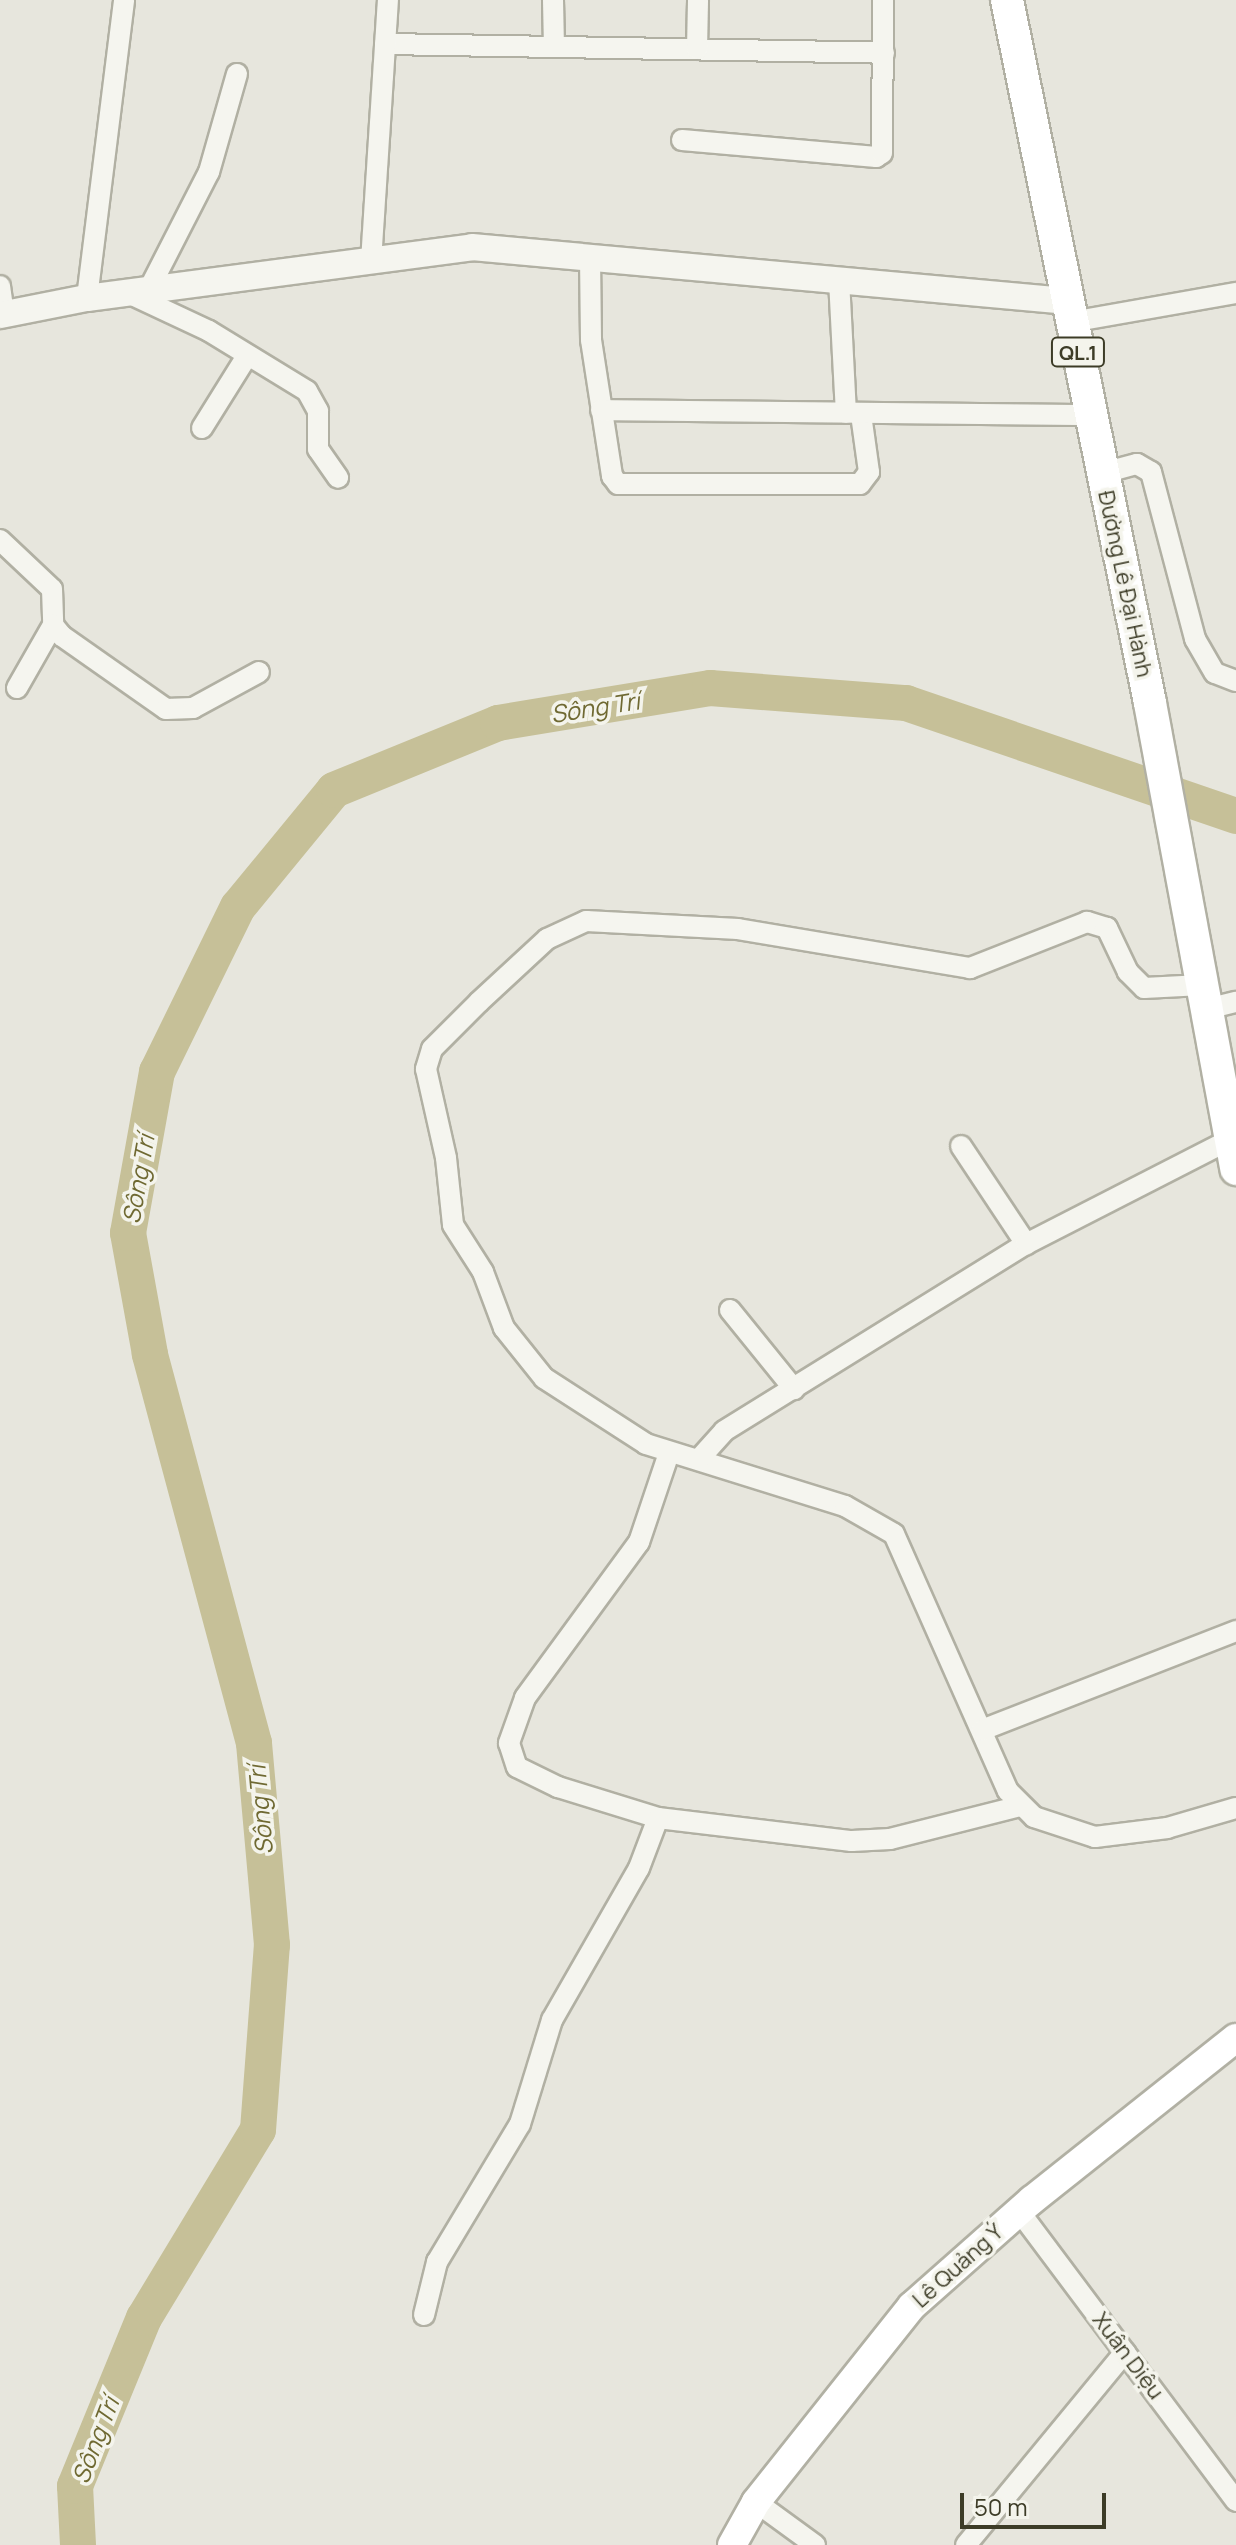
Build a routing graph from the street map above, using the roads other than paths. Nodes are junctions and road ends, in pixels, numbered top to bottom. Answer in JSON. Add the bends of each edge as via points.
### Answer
{"nodes":[{"id":1,"x":124,"y":0,"type":"edge"},
{"id":2,"x":388,"y":0,"type":"edge"},
{"id":3,"x":553,"y":0,"type":"edge"},
{"id":4,"x":698,"y":0,"type":"edge"},
{"id":5,"x":883,"y":0,"type":"edge"},
{"id":6,"x":1007,"y":0,"type":"edge"},
{"id":7,"x":385,"y":44,"type":"junction"},
{"id":8,"x":554,"y":46,"type":"junction"},
{"id":9,"x":697,"y":49,"type":"junction"},
{"id":10,"x":884,"y":53,"type":"junction"},
{"id":11,"x":237,"y":74,"type":"dead end"},
{"id":12,"x":682,"y":140,"type":"dead end"},
{"id":13,"x":590,"y":257,"type":"junction"},
{"id":14,"x":371,"y":262,"type":"junction"},
{"id":15,"x":839,"y":280,"type":"junction"},
{"id":16,"x":0,"y":286,"type":"edge"},
{"id":17,"x":138,"y":292,"type":"junction"},
{"id":18,"x":1236,"y":293,"type":"edge"},
{"id":19,"x":87,"y":298,"type":"junction"},
{"id":20,"x":1069,"y":311,"type":"junction"},
{"id":21,"x":2,"y":315,"type":"edge"},
{"id":22,"x":247,"y":356,"type":"junction"},
{"id":23,"x":601,"y":410,"type":"junction"},
{"id":24,"x":853,"y":414,"type":"junction"},
{"id":25,"x":1092,"y":415,"type":"junction"},
{"id":26,"x":202,"y":428,"type":"dead end"},
{"id":27,"x":1103,"y":473,"type":"junction"},
{"id":28,"x":338,"y":478,"type":"dead end"},
{"id":29,"x":0,"y":540,"type":"edge"},
{"id":30,"x":53,"y":625,"type":"junction"},
{"id":31,"x":259,"y":672,"type":"dead end"},
{"id":32,"x":1236,"y":681,"type":"edge"},
{"id":33,"x":17,"y":688,"type":"dead end"},
{"id":34,"x":1215,"y":999,"type":"edge"},
{"id":35,"x":961,"y":1146,"type":"dead end"},
{"id":36,"x":1233,"y":1154,"type":"edge"},
{"id":37,"x":1026,"y":1244,"type":"junction"},
{"id":38,"x":730,"y":1310,"type":"dead end"},
{"id":39,"x":794,"y":1389,"type":"junction"},
{"id":40,"x":669,"y":1453,"type":"junction"},
{"id":41,"x":700,"y":1458,"type":"junction"},
{"id":42,"x":1236,"y":1631,"type":"edge"},
{"id":43,"x":982,"y":1730,"type":"junction"},
{"id":44,"x":1020,"y":1806,"type":"junction"},
{"id":45,"x":1236,"y":1808,"type":"edge"},
{"id":46,"x":658,"y":1818,"type":"junction"},
{"id":47,"x":1236,"y":2038,"type":"edge"},
{"id":48,"x":1019,"y":2211,"type":"junction"},
{"id":49,"x":424,"y":2315,"type":"dead end"},
{"id":50,"x":1125,"y":2352,"type":"junction"},
{"id":51,"x":1234,"y":2494,"type":"edge"},
{"id":52,"x":756,"y":2502,"type":"junction"},
{"id":53,"x":732,"y":2545,"type":"edge"},
{"id":54,"x":815,"y":2545,"type":"edge"},
{"id":55,"x":966,"y":2545,"type":"edge"}],
"edges":[{"from":1,"to":19,"type":"street"},
{"from":2,"to":7,"type":"street"},
{"from":3,"to":8,"type":"street"},
{"from":4,"to":9,"type":"street"},
{"from":5,"to":10,"type":"street"},
{"from":6,"to":20,"type":"main road","name":"Đường Lê Đại Hành","number":"QL.1"},
{"from":7,"to":8,"type":"street"},
{"from":7,"to":14,"type":"street"},
{"from":8,"to":9,"type":"street"},
{"from":9,"to":10,"type":"street"},
{"from":10,"to":12,"type":"street","via":[[886,135],[876,157]]},
{"from":11,"to":17,"type":"street","via":[[209,172]]},
{"from":13,"to":14,"type":"street","via":[[472,247]]},
{"from":13,"to":15,"type":"street"},
{"from":13,"to":23,"type":"street","via":[[591,340]]},
{"from":14,"to":17,"type":"street"},
{"from":15,"to":20,"type":"street"},
{"from":15,"to":24,"type":"street"},
{"from":16,"to":21,"type":"street"},
{"from":17,"to":19,"type":"street"},
{"from":17,"to":22,"type":"street"},
{"from":18,"to":20,"type":"street"},
{"from":19,"to":21,"type":"street"},
{"from":20,"to":25,"type":"main road","name":"Đường Lê Đại Hành","number":"QL.1"},
{"from":22,"to":26,"type":"street"},
{"from":22,"to":28,"type":"street","via":[[314,398],[318,449]]},
{"from":23,"to":24,"type":"street"},
{"from":23,"to":24,"type":"street","via":[[612,476],[629,487],[860,484],[869,472]]},
{"from":24,"to":25,"type":"street"},
{"from":25,"to":27,"type":"main road","name":"Đường Lê Đại Hành","number":"QL.1"},
{"from":27,"to":32,"type":"street","via":[[1137,464],[1151,472],[1195,639],[1215,673]]},
{"from":27,"to":34,"type":"main road","name":"Đường Lê Đại Hành","number":"QL.1","via":[[1192,923]]},
{"from":29,"to":30,"type":"street","via":[[52,589]]},
{"from":30,"to":31,"type":"street","via":[[175,712],[193,708]]},
{"from":30,"to":33,"type":"street"},
{"from":34,"to":36,"type":"main road","name":"Đường Lê Đại Hành","number":"QL.1"},
{"from":34,"to":40,"type":"street","via":[[1144,988],[1128,972],[1107,928],[1087,922],[970,968],[738,929],[643,922],[586,921],[547,939],[432,1049],[426,1062],[446,1158],[448,1210],[483,1272],[504,1328],[527,1360],[584,1408]]},
{"from":35,"to":37,"type":"street"},
{"from":36,"to":37,"type":"street"},
{"from":37,"to":39,"type":"street"},
{"from":38,"to":39,"type":"street"},
{"from":39,"to":41,"type":"street","via":[[724,1431]]},
{"from":40,"to":41,"type":"street"},
{"from":40,"to":46,"type":"street","via":[[639,1542],[541,1670],[509,1743],[517,1767],[531,1776]]},
{"from":41,"to":43,"type":"street","via":[[845,1506],[894,1534]]},
{"from":42,"to":43,"type":"street"},
{"from":43,"to":44,"type":"street","via":[[1008,1791]]},
{"from":44,"to":45,"type":"street","via":[[1052,1827],[1095,1837],[1167,1828]]},
{"from":44,"to":46,"type":"street","via":[[890,1839],[862,1841]]},
{"from":46,"to":49,"type":"street","via":[[639,1868],[552,2020],[520,2124],[437,2262]]},
{"from":47,"to":48,"type":"main road","name":"Lê Quảng Ý"},
{"from":48,"to":50,"type":"street","name":"Xuân Diệu"},
{"from":48,"to":52,"type":"main road","name":"Lê Quảng Ý","via":[[912,2306]]},
{"from":50,"to":51,"type":"street","name":"Xuân Diệu"},
{"from":50,"to":55,"type":"street"},
{"from":52,"to":53,"type":"main road","name":"Lê Quảng Ý"},
{"from":52,"to":54,"type":"street"}]}
